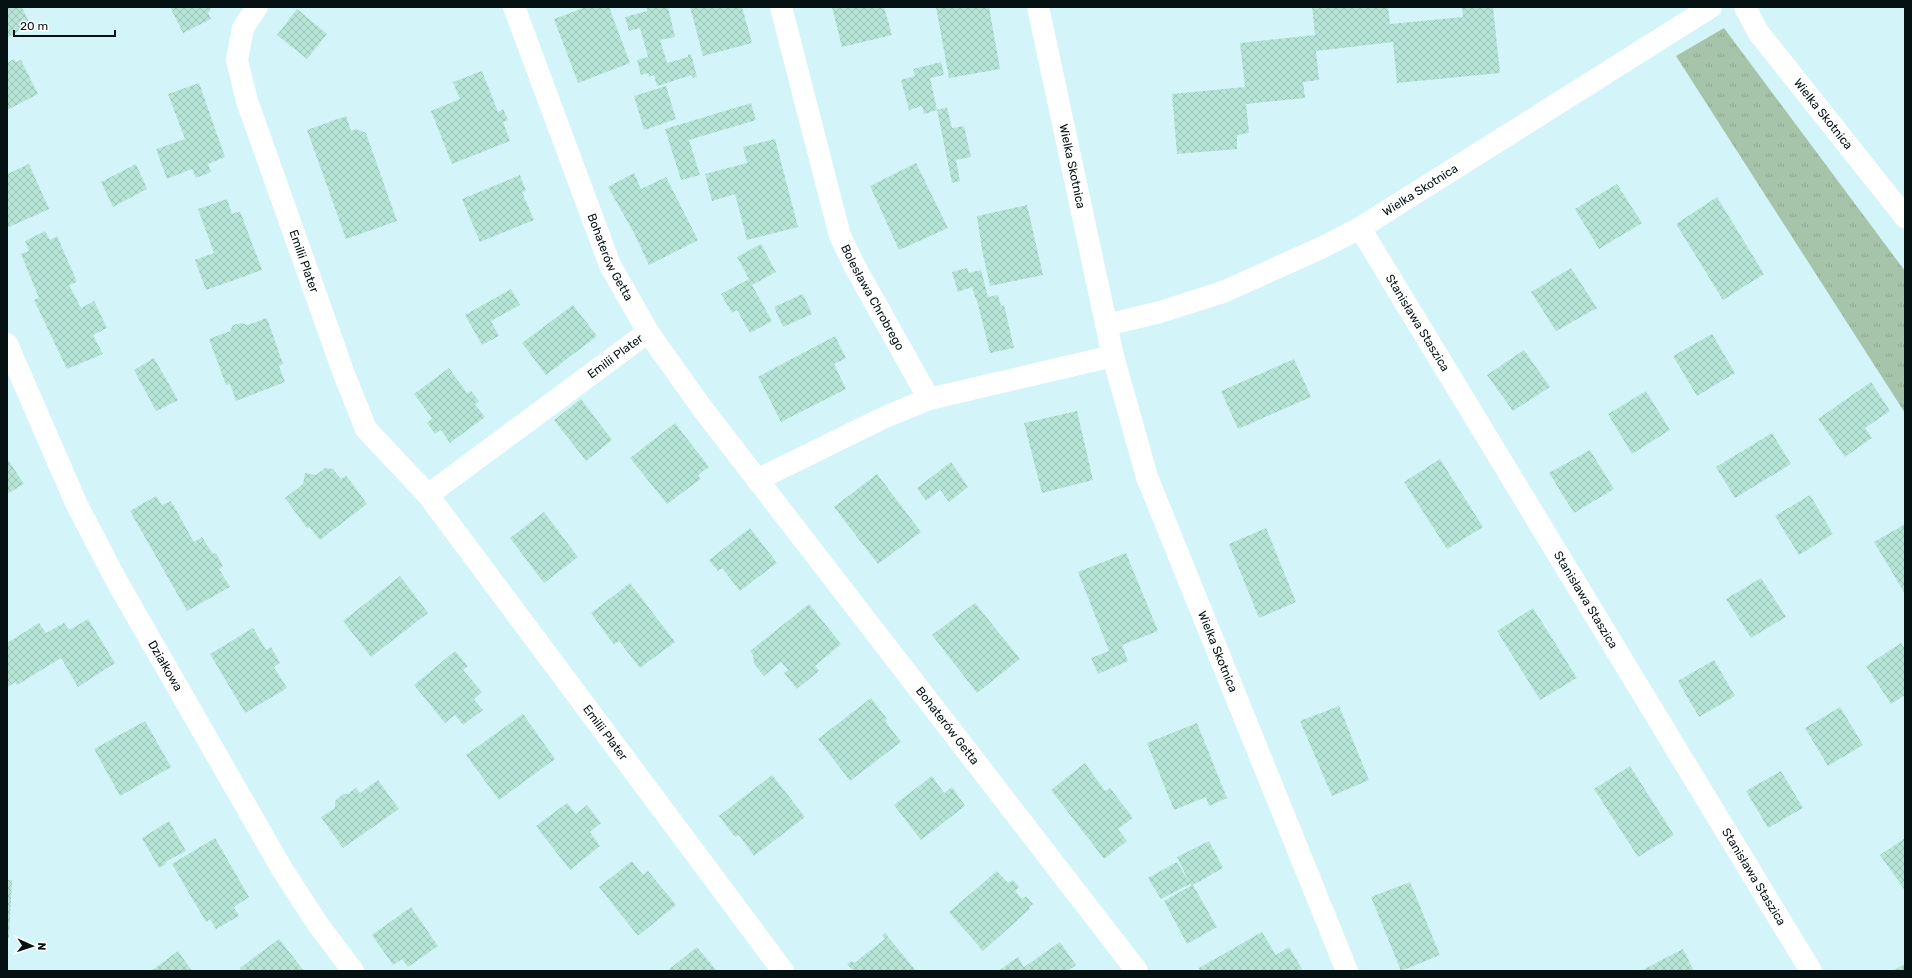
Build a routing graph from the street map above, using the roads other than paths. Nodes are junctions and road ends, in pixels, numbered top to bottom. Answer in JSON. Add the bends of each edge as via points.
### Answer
{"nodes":[{"id":1,"x":257,"y":7,"type":"edge"},
{"id":2,"x":514,"y":7,"type":"edge"},
{"id":3,"x":781,"y":7,"type":"edge"},
{"id":4,"x":1038,"y":7,"type":"edge"},
{"id":5,"x":1711,"y":7,"type":"edge"},
{"id":6,"x":1745,"y":7,"type":"edge"},
{"id":7,"x":1905,"y":217,"type":"edge"},
{"id":8,"x":1360,"y":228,"type":"junction"},
{"id":9,"x":1106,"y":325,"type":"junction"},
{"id":10,"x":648,"y":332,"type":"junction"},
{"id":11,"x":7,"y":344,"type":"edge"},
{"id":12,"x":1113,"y":356,"type":"junction"},
{"id":13,"x":929,"y":399,"type":"junction"},
{"id":14,"x":757,"y":480,"type":"junction"},
{"id":15,"x":428,"y":495,"type":"junction"},
{"id":16,"x":353,"y":971,"type":"edge"},
{"id":17,"x":783,"y":971,"type":"edge"},
{"id":18,"x":1137,"y":971,"type":"edge"},
{"id":19,"x":1347,"y":971,"type":"edge"},
{"id":20,"x":1811,"y":971,"type":"edge"}],
"edges":[{"from":1,"to":15,"type":"street","name":"Emilii Plater","via":[[242,28],[238,60],[249,108],[366,429]]},
{"from":2,"to":10,"type":"street","name":"Bohaterów Getta","via":[[610,265]]},
{"from":3,"to":13,"type":"street","name":"Bolesława Chrobrego","via":[[840,236]]},
{"from":4,"to":9,"type":"street","name":"Wielka Skotnica"},
{"from":5,"to":8,"type":"street","name":"Wielka Skotnica"},
{"from":6,"to":7,"type":"street","name":"Wielka Skotnica","via":[[1758,32]]},
{"from":8,"to":9,"type":"street","name":"Wielka Skotnica","via":[[1223,292],[1160,312]]},
{"from":8,"to":20,"type":"street","name":"Stanisława Staszica"},
{"from":9,"to":12,"type":"street","name":"Wielka Skotnica"},
{"from":10,"to":14,"type":"street","name":"Bohaterów Getta"},
{"from":10,"to":15,"type":"street","name":"Emilii Plater"},
{"from":11,"to":16,"type":"street","name":"Działkowa","via":[[76,503],[116,580],[282,869],[317,923]]},
{"from":12,"to":13,"type":"street"},
{"from":12,"to":19,"type":"street","name":"Wielka Skotnica","via":[[1147,477]]},
{"from":13,"to":14,"type":"street","via":[[885,416]]},
{"from":14,"to":18,"type":"street","name":"Bohaterów Getta"},
{"from":15,"to":17,"type":"street","name":"Emilii Plater"}]}
